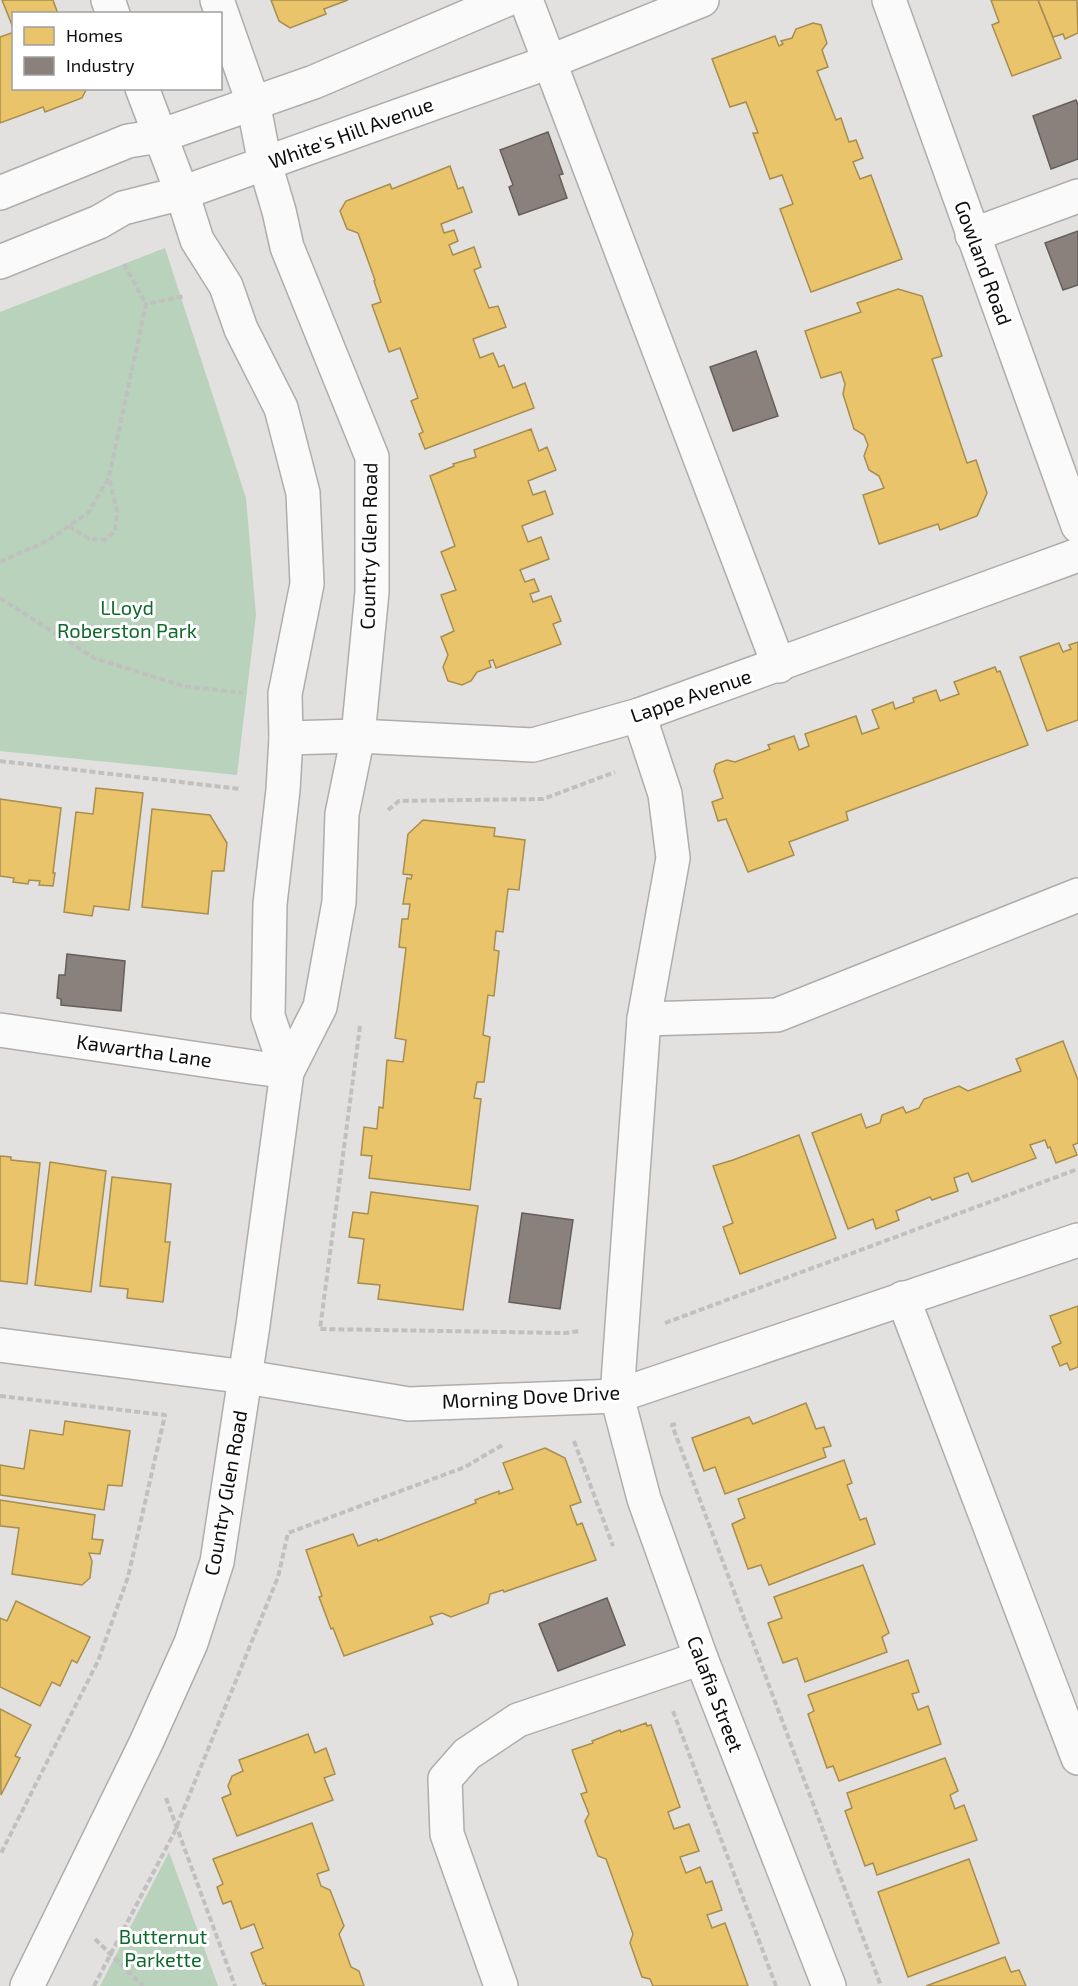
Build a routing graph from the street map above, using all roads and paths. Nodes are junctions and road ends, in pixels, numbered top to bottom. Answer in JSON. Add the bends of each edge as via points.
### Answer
{"nodes":[{"id":1,"x":506,"y":0,"type":"edge"},
{"id":2,"x":526,"y":0,"type":"edge"},
{"id":3,"x":702,"y":0,"type":"edge"},
{"id":4,"x":889,"y":0,"type":"edge"},
{"id":5,"x":222,"y":15,"type":"edge"},
{"id":6,"x":549,"y":62,"type":"junction"},
{"id":7,"x":143,"y":90,"type":"edge"},
{"id":8,"x":253,"y":102,"type":"junction"},
{"id":9,"x":160,"y":136,"type":"junction"},
{"id":10,"x":265,"y":164,"type":"junction"},
{"id":11,"x":0,"y":193,"type":"edge"},
{"id":12,"x":182,"y":194,"type":"junction"},
{"id":13,"x":1078,"y":196,"type":"edge"},
{"id":14,"x":972,"y":235,"type":"junction"},
{"id":15,"x":0,"y":262,"type":"edge"},
{"id":16,"x":123,"y":264,"type":"dead end"},
{"id":17,"x":193,"y":296,"type":"dead end"},
{"id":18,"x":146,"y":304,"type":"junction"},
{"id":19,"x":109,"y":477,"type":"junction"},
{"id":20,"x":69,"y":526,"type":"junction"},
{"id":21,"x":1078,"y":526,"type":"edge"},
{"id":22,"x":1078,"y":555,"type":"edge"},
{"id":23,"x":0,"y":562,"type":"edge"},
{"id":24,"x":0,"y":598,"type":"edge"},
{"id":25,"x":779,"y":666,"type":"junction"},
{"id":26,"x":285,"y":694,"type":"junction"},
{"id":27,"x":639,"y":715,"type":"junction"},
{"id":28,"x":358,"y":736,"type":"junction"},
{"id":29,"x":286,"y":738,"type":"junction"},
{"id":30,"x":0,"y":761,"type":"edge"},
{"id":31,"x":283,"y":790,"type":"junction"},
{"id":32,"x":345,"y":796,"type":"junction"},
{"id":33,"x":399,"y":801,"type":"dead end"},
{"id":34,"x":1078,"y":895,"type":"edge"},
{"id":35,"x":644,"y":1019,"type":"junction"},
{"id":36,"x":0,"y":1030,"type":"edge"},
{"id":37,"x":287,"y":1072,"type":"junction"},
{"id":38,"x":1078,"y":1240,"type":"edge"},
{"id":39,"x":903,"y":1298,"type":"junction"},
{"id":40,"x":0,"y":1345,"type":"edge"},
{"id":41,"x":246,"y":1377,"type":"junction"},
{"id":42,"x":0,"y":1396,"type":"edge"},
{"id":43,"x":617,"y":1396,"type":"junction"},
{"id":44,"x":683,"y":1421,"type":"dead end"},
{"id":45,"x":571,"y":1432,"type":"dead end"},
{"id":46,"x":511,"y":1439,"type":"dead end"},
{"id":47,"x":615,"y":1553,"type":"dead end"},
{"id":48,"x":701,"y":1658,"type":"junction"},
{"id":49,"x":659,"y":1672,"type":"junction"},
{"id":50,"x":146,"y":1743,"type":"junction"},
{"id":51,"x":1078,"y":1758,"type":"edge"},
{"id":52,"x":176,"y":1826,"type":"junction"},
{"id":53,"x":0,"y":1855,"type":"edge"},
{"id":54,"x":64,"y":1910,"type":"junction"},
{"id":55,"x":110,"y":1953,"type":"junction"},
{"id":56,"x":27,"y":1986,"type":"edge"},
{"id":57,"x":94,"y":1986,"type":"edge"},
{"id":58,"x":143,"y":1986,"type":"edge"},
{"id":59,"x":235,"y":1986,"type":"edge"},
{"id":60,"x":501,"y":1986,"type":"edge"},
{"id":61,"x":776,"y":1986,"type":"edge"},
{"id":62,"x":829,"y":1986,"type":"edge"},
{"id":63,"x":881,"y":1986,"type":"edge"}],
"edges":[{"from":1,"to":8,"type":"street","via":[[314,82]]},
{"from":2,"to":6,"type":"street"},
{"from":3,"to":6,"type":"street","name":"White's Hill Avenue"},
{"from":4,"to":14,"type":"street","name":"Gowland Road"},
{"from":5,"to":8,"type":"street","name":"Country Glen Road"},
{"from":6,"to":10,"type":"street","name":"White's Hill Avenue"},
{"from":6,"to":25,"type":"street"},
{"from":7,"to":9,"type":"street","name":"Country Glen Road"},
{"from":8,"to":9,"type":"street"},
{"from":8,"to":10,"type":"street","name":"Country Glen Road"},
{"from":9,"to":11,"type":"street","via":[[129,141]]},
{"from":9,"to":12,"type":"street","name":"Country Glen Road"},
{"from":10,"to":12,"type":"street","name":"White's Hill Avenue"},
{"from":10,"to":28,"type":"street","name":"Country Glen Road","via":[[287,247],[372,457],[372,592]]},
{"from":12,"to":15,"type":"street","name":"White's Hill Avenue","via":[[123,208],[99,222]]},
{"from":12,"to":26,"type":"street","name":"Country Glen Road","via":[[197,240],[226,286],[241,329],[281,408],[303,493],[307,584]]},
{"from":13,"to":14,"type":"street"},
{"from":14,"to":21,"type":"street","name":"Gowland Road"},
{"from":16,"to":18,"type":"path"},
{"from":17,"to":18,"type":"path"},
{"from":18,"to":19,"type":"path"},
{"from":19,"to":20,"type":"path","via":[[88,513]]},
{"from":19,"to":20,"type":"path","via":[[117,511],[116,531],[105,540],[89,539]]},
{"from":20,"to":23,"type":"path","via":[[47,541]]},
{"from":22,"to":25,"type":"street","name":"Lappe Avenue"},
{"from":24,"to":26,"type":"path","via":[[94,658],[184,686]]},
{"from":25,"to":27,"type":"street","name":"Lappe Avenue"},
{"from":26,"to":29,"type":"street","name":"Country Glen Road"},
{"from":27,"to":28,"type":"street","name":"Lappe Avenue","via":[[533,745]]},
{"from":27,"to":35,"type":"street","name":"Calafia Street","via":[[665,794],[673,858]]},
{"from":28,"to":29,"type":"street","name":"Lappe Avenue"},
{"from":28,"to":32,"type":"street","name":"Country Glen Road"},
{"from":29,"to":31,"type":"street","name":"Country Glen Road"},
{"from":30,"to":31,"type":"path","via":[[240,789]]},
{"from":31,"to":37,"type":"street","name":"Country Glen Road","via":[[270,904],[268,1016]]},
{"from":32,"to":33,"type":"path"},
{"from":32,"to":37,"type":"street","name":"Country Glen Road","via":[[339,902],[320,1007]]},
{"from":34,"to":35,"type":"street","via":[[777,1015]]},
{"from":35,"to":43,"type":"street","name":"Calafia Street"},
{"from":36,"to":37,"type":"street","name":"Kawartha Lane"},
{"from":37,"to":41,"type":"street","name":"Country Glen Road"},
{"from":38,"to":39,"type":"street","name":"Morning Dove Drive"},
{"from":39,"to":43,"type":"street","name":"Morning Dove Drive"},
{"from":39,"to":51,"type":"street"},
{"from":40,"to":41,"type":"street","name":"Morning Dove Drive"},
{"from":41,"to":43,"type":"street","name":"Morning Dove Drive","via":[[409,1404]]},
{"from":41,"to":50,"type":"street","name":"Country Glen Road","via":[[218,1562],[191,1643]]},
{"from":42,"to":53,"type":"path","via":[[165,1414],[128,1577],[98,1661]]},
{"from":43,"to":48,"type":"street","name":"Calafia Street","via":[[644,1500]]},
{"from":44,"to":63,"type":"path","via":[[672,1425]]},
{"from":45,"to":47,"type":"path"},
{"from":46,"to":52,"type":"path","via":[[465,1467],[288,1533],[278,1577]]},
{"from":48,"to":49,"type":"street"},
{"from":48,"to":62,"type":"street","name":"Calafia Street"},
{"from":49,"to":60,"type":"street","via":[[518,1720],[467,1754],[445,1779],[447,1834]]},
{"from":49,"to":61,"type":"path"},
{"from":50,"to":52,"type":"path"},
{"from":50,"to":54,"type":"street","name":"Country Glen Road"},
{"from":52,"to":55,"type":"path"},
{"from":52,"to":59,"type":"path"},
{"from":54,"to":55,"type":"path"},
{"from":54,"to":56,"type":"street","name":"Country Glen Road"},
{"from":55,"to":57,"type":"path"},
{"from":55,"to":58,"type":"path"}]}
